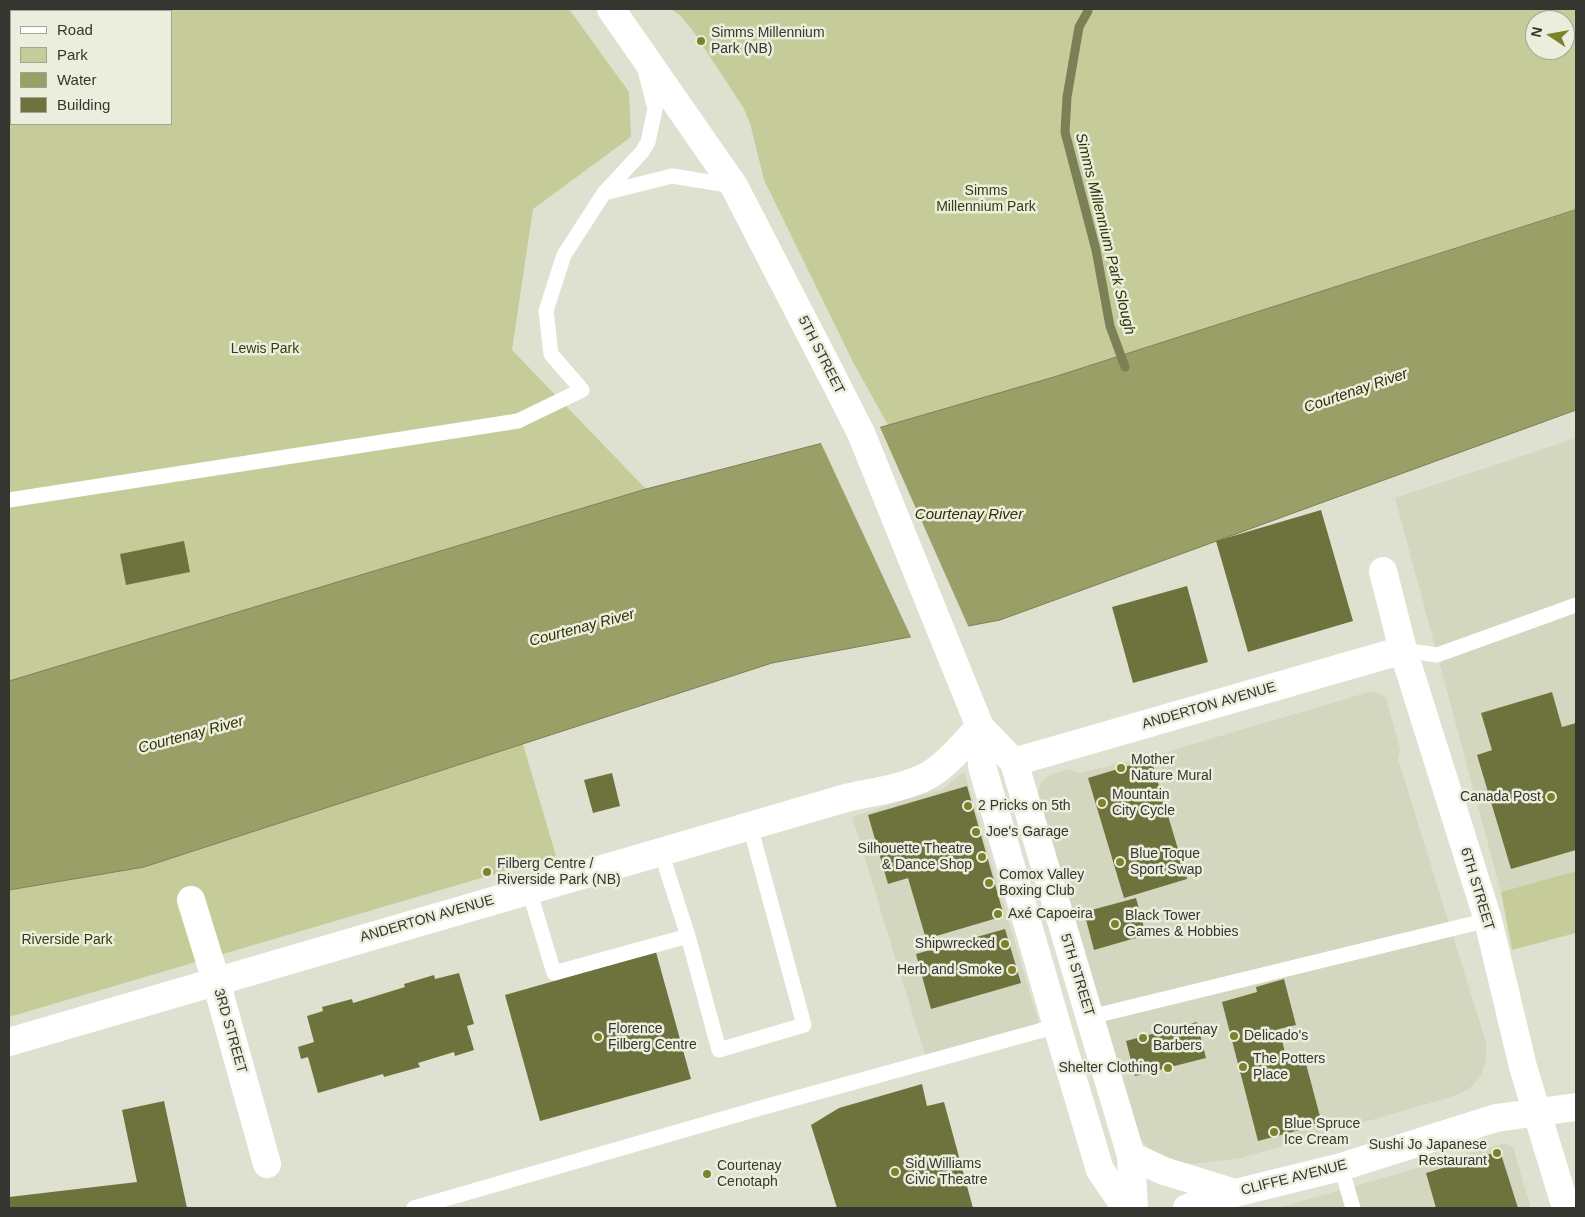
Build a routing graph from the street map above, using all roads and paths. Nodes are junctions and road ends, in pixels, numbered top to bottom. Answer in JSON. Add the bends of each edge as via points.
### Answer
{"nodes":[{"id":1,"x":611,"y":9,"type":"edge"},
{"id":2,"x":640,"y":51,"type":"junction"},
{"id":3,"x":734,"y":186,"type":"junction"},
{"id":4,"x":604,"y":193,"type":"junction"},
{"id":5,"x":9,"y":500,"type":"edge"},
{"id":6,"x":1383,"y":571,"type":"dead end"},
{"id":7,"x":1576,"y":605,"type":"edge"},
{"id":8,"x":1403,"y":650,"type":"junction"},
{"id":9,"x":980,"y":727,"type":"junction"},
{"id":10,"x":1014,"y":762,"type":"junction"},
{"id":11,"x":750,"y":826,"type":"junction"},
{"id":12,"x":662,"y":852,"type":"junction"},
{"id":13,"x":529,"y":890,"type":"junction"},
{"id":14,"x":190,"y":900,"type":"dead end"},
{"id":15,"x":1488,"y":920,"type":"junction"},
{"id":16,"x":688,"y":936,"type":"junction"},
{"id":17,"x":216,"y":981,"type":"junction"},
{"id":18,"x":1090,"y":1017,"type":"junction"},
{"id":19,"x":1056,"y":1026,"type":"junction"},
{"id":20,"x":9,"y":1042,"type":"edge"},
{"id":21,"x":1576,"y":1107,"type":"edge"},
{"id":22,"x":1537,"y":1112,"type":"junction"},
{"id":23,"x":1131,"y":1156,"type":"junction"},
{"id":24,"x":267,"y":1164,"type":"dead end"},
{"id":25,"x":1341,"y":1167,"type":"junction"},
{"id":26,"x":1235,"y":1193,"type":"junction"},
{"id":27,"x":414,"y":1208,"type":"edge"},
{"id":28,"x":1126,"y":1208,"type":"edge"},
{"id":29,"x":1134,"y":1208,"type":"edge"},
{"id":30,"x":1187,"y":1208,"type":"edge"},
{"id":31,"x":1353,"y":1208,"type":"edge"},
{"id":32,"x":1566,"y":1208,"type":"edge"}],
"edges":[{"from":1,"to":2,"type":"street","name":"5TH STREET"},
{"from":2,"to":3,"type":"street","name":"5TH STREET"},
{"from":2,"to":4,"type":"lane","via":[[655,109],[648,142]]},
{"from":3,"to":4,"type":"lane","via":[[672,176]]},
{"from":3,"to":9,"type":"street","name":"5TH STREET","via":[[861,433]]},
{"from":4,"to":5,"type":"lane","via":[[564,255],[546,311],[551,354],[582,390],[518,421]]},
{"from":6,"to":8,"type":"street","name":"6TH STREET"},
{"from":7,"to":8,"type":"lane","via":[[1437,655]]},
{"from":8,"to":10,"type":"street","name":"ANDERTON AVENUE"},
{"from":8,"to":15,"type":"street","name":"6TH STREET"},
{"from":9,"to":10,"type":"street","name":"5TH STREET"},
{"from":9,"to":11,"type":"street","name":"ANDERTON AVENUE","via":[[929,775]]},
{"from":9,"to":19,"type":"street","name":"5TH STREET","via":[[982,766]]},
{"from":10,"to":18,"type":"street","name":"5TH STREET"},
{"from":11,"to":12,"type":"street","name":"ANDERTON AVENUE"},
{"from":11,"to":16,"type":"lane","via":[[804,1025],[719,1050]]},
{"from":12,"to":13,"type":"street","name":"ANDERTON AVENUE"},
{"from":12,"to":16,"type":"lane"},
{"from":13,"to":16,"type":"lane","via":[[554,973]]},
{"from":13,"to":17,"type":"street","name":"ANDERTON AVENUE"},
{"from":14,"to":17,"type":"street","name":"3RD STREET"},
{"from":15,"to":18,"type":"lane"},
{"from":15,"to":22,"type":"street","name":"6TH STREET"},
{"from":17,"to":20,"type":"street","name":"ANDERTON AVENUE"},
{"from":17,"to":24,"type":"street","name":"3RD STREET"},
{"from":18,"to":23,"type":"street","name":"5TH STREET"},
{"from":19,"to":27,"type":"lane"},
{"from":19,"to":28,"type":"street","name":"5TH STREET","via":[[1100,1170]]},
{"from":21,"to":22,"type":"street","name":"CLIFFE AVENUE"},
{"from":22,"to":25,"type":"street","name":"CLIFFE AVENUE","via":[[1496,1118]]},
{"from":22,"to":32,"type":"street","name":"6TH STREET"},
{"from":23,"to":26,"type":"street","via":[[1164,1171]]},
{"from":23,"to":29,"type":"street","name":"5TH STREET"},
{"from":25,"to":26,"type":"street","name":"CLIFFE AVENUE"},
{"from":25,"to":31,"type":"lane"},
{"from":26,"to":30,"type":"street","name":"CLIFFE AVENUE"}]}
